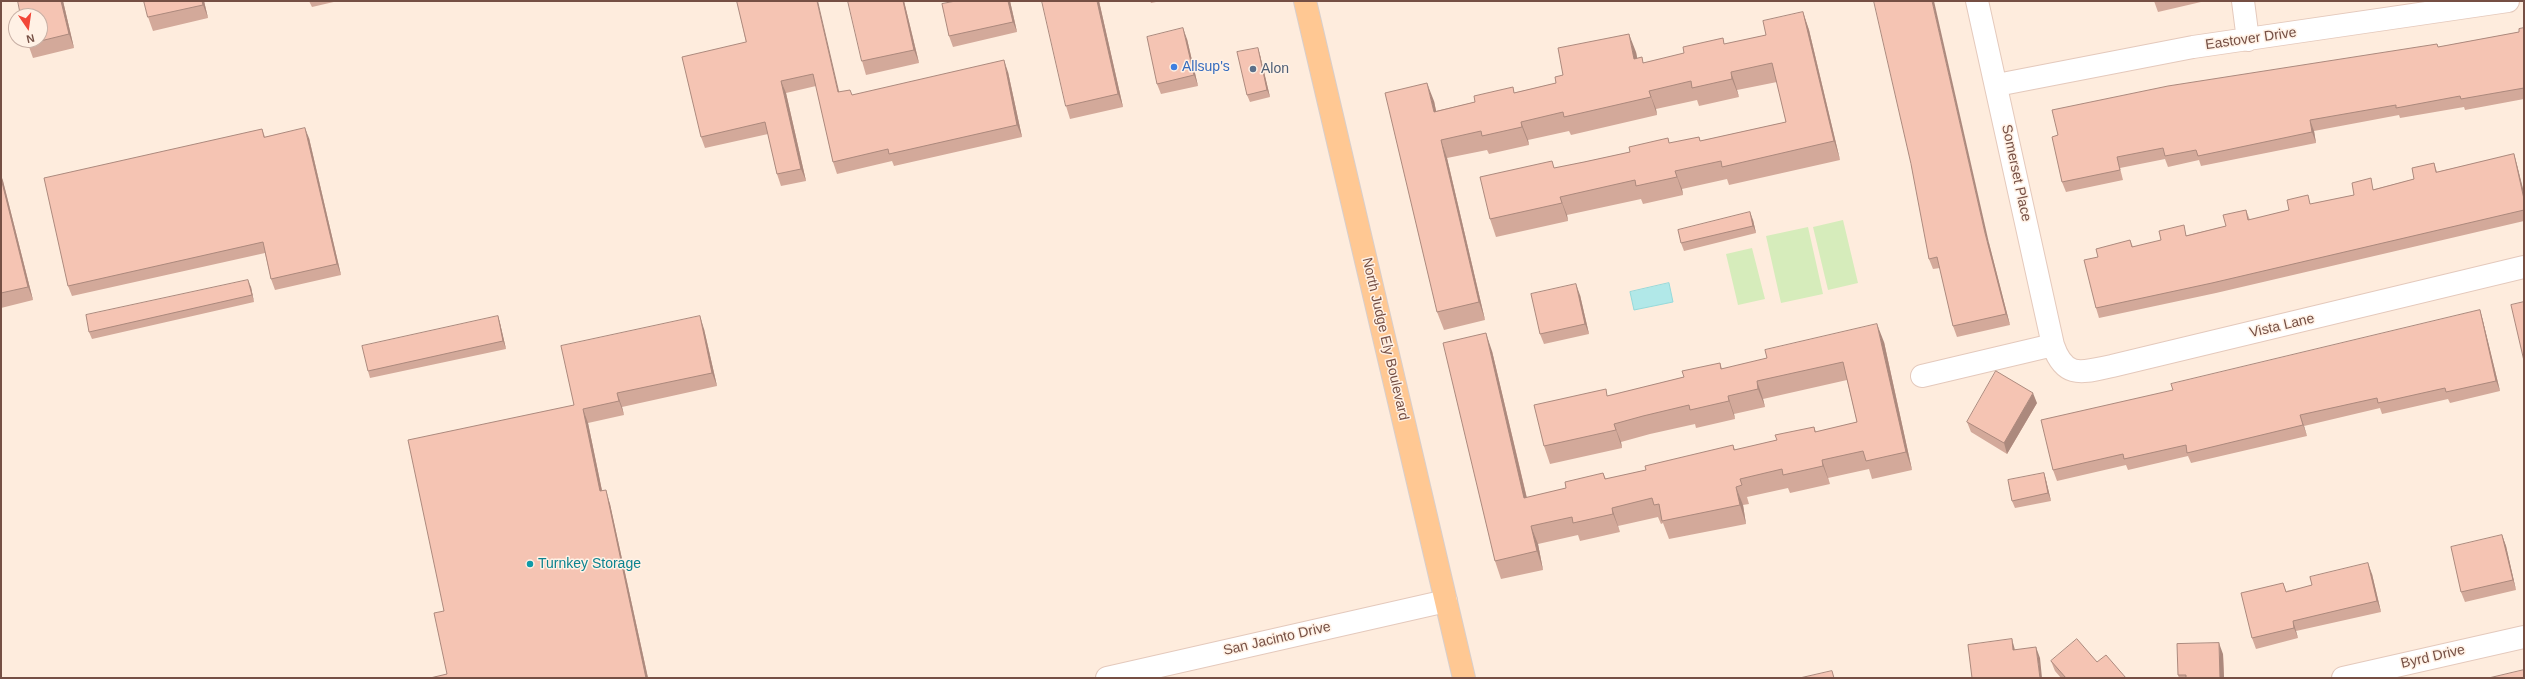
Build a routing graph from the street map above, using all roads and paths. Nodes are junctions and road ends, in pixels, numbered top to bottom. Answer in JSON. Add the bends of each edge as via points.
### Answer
{"nodes":[{"id":1,"x":1305,"y":1,"type":"edge"},
{"id":2,"x":1978,"y":1,"type":"edge"},
{"id":3,"x":2243,"y":1,"type":"edge"},
{"id":4,"x":2508,"y":1,"type":"edge"},
{"id":5,"x":2248,"y":40,"type":"junction"},
{"id":6,"x":1996,"y":85,"type":"junction"},
{"id":7,"x":2524,"y":268,"type":"edge"},
{"id":8,"x":2053,"y":345,"type":"junction"},
{"id":9,"x":1922,"y":376,"type":"dead end"},
{"id":10,"x":1446,"y":601,"type":"junction"},
{"id":11,"x":2524,"y":637,"type":"edge"},
{"id":12,"x":1107,"y":678,"type":"edge"},
{"id":13,"x":1464,"y":678,"type":"edge"},
{"id":14,"x":2343,"y":678,"type":"edge"}],
"edges":[{"from":1,"to":10,"type":"main road","name":"North Judge Ely Boulevard"},
{"from":2,"to":6,"type":"street","name":"Somerset Place"},
{"from":3,"to":5,"type":"street"},
{"from":4,"to":5,"type":"street","name":"Eastover Drive"},
{"from":5,"to":6,"type":"street","name":"Eastover Drive","via":[[2193,47]]},
{"from":6,"to":8,"type":"street","name":"Somerset Place"},
{"from":7,"to":8,"type":"street","name":"Vista Lane","via":[[2078,372],[2068,369],[2058,358]]},
{"from":8,"to":9,"type":"street"},
{"from":10,"to":12,"type":"street","name":"San Jacinto Drive"},
{"from":10,"to":13,"type":"main road","name":"North Judge Ely Boulevard"},
{"from":11,"to":14,"type":"street","name":"Byrd Drive"}]}
